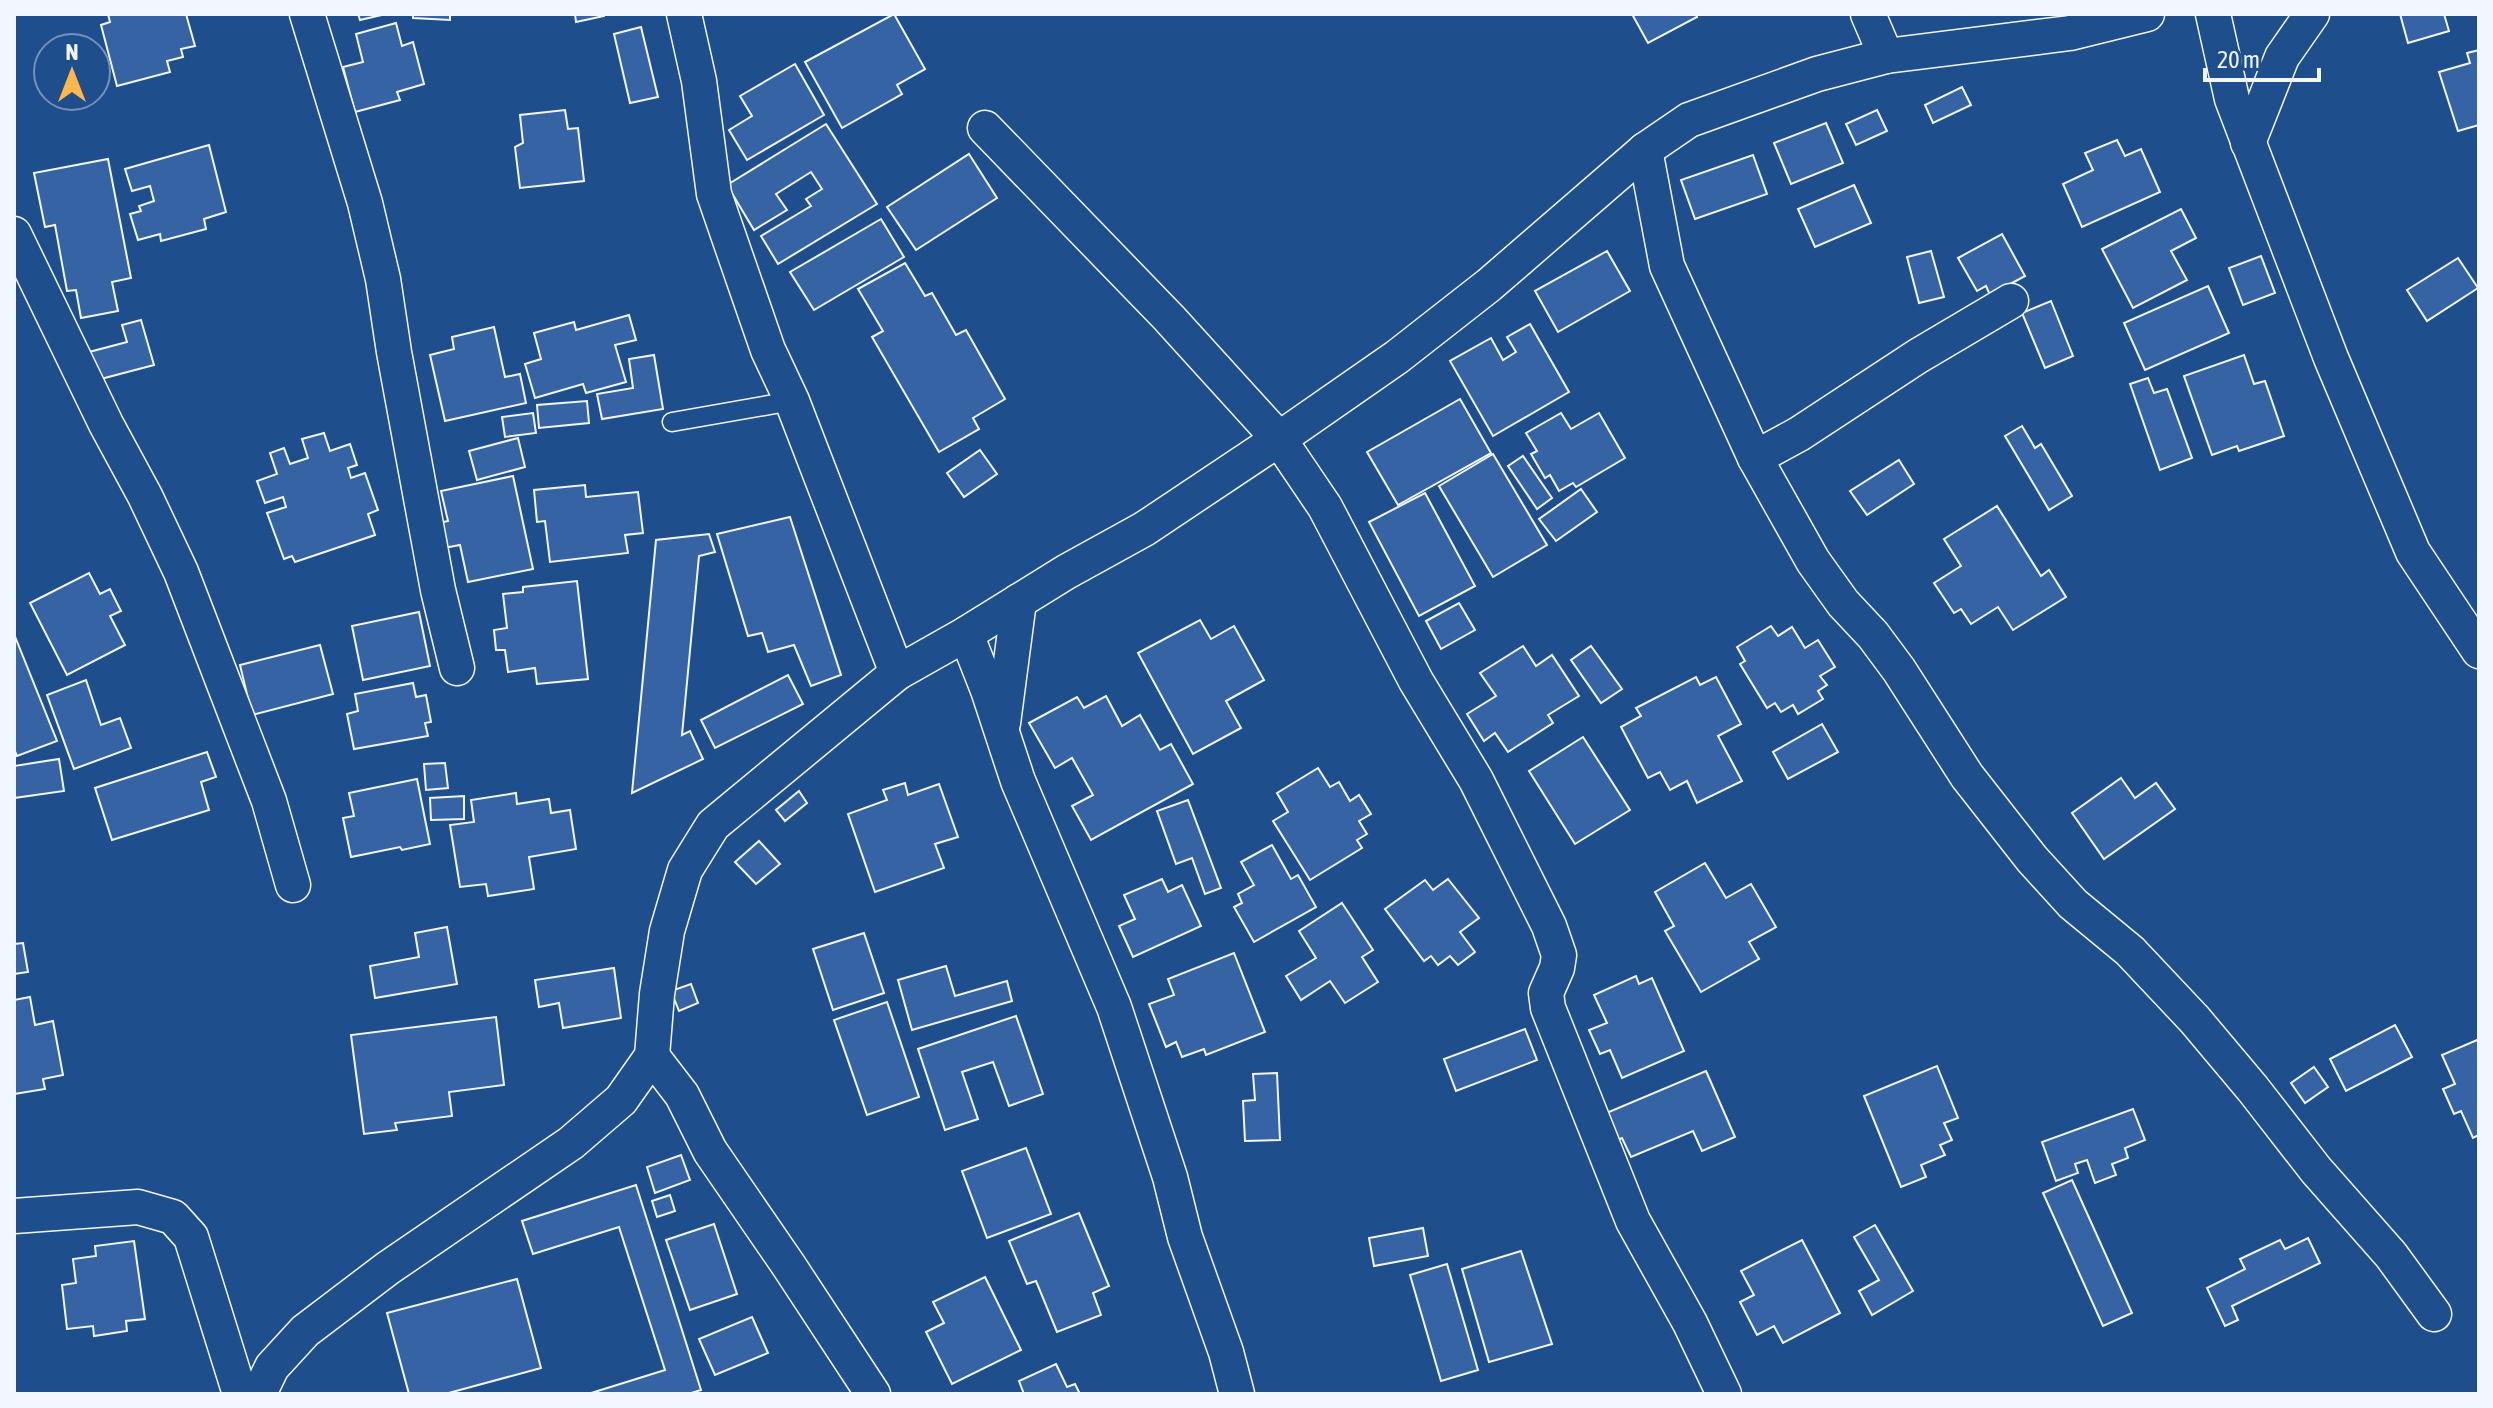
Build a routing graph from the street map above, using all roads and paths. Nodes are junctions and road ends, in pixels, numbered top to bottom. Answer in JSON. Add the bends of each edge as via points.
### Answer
{"nodes":[{"id":1,"x":307,"y":14,"type":"edge"},
{"id":2,"x":684,"y":14,"type":"edge"},
{"id":3,"x":1868,"y":14,"type":"edge"},
{"id":4,"x":2147,"y":14,"type":"edge"},
{"id":5,"x":2213,"y":14,"type":"edge"},
{"id":6,"x":2312,"y":14,"type":"edge"},
{"id":7,"x":1886,"y":56,"type":"junction"},
{"id":8,"x":985,"y":128,"type":"dead end"},
{"id":9,"x":2248,"y":143,"type":"junction"},
{"id":10,"x":1645,"y":150,"type":"junction"},
{"id":11,"x":14,"y":234,"type":"edge"},
{"id":12,"x":2011,"y":301,"type":"dead end"},
{"id":13,"x":792,"y":401,"type":"junction"},
{"id":14,"x":672,"y":422,"type":"dead end"},
{"id":15,"x":1279,"y":439,"type":"junction"},
{"id":16,"x":1755,"y":458,"type":"junction"},
{"id":17,"x":1019,"y":601,"type":"junction"},
{"id":18,"x":966,"y":634,"type":"junction"},
{"id":19,"x":2479,"y":651,"type":"edge"},
{"id":20,"x":457,"y":668,"type":"dead end"},
{"id":21,"x":897,"y":673,"type":"junction"},
{"id":22,"x":1002,"y":732,"type":"junction"},
{"id":23,"x":293,"y":885,"type":"dead end"},
{"id":24,"x":652,"y":1056,"type":"junction"},
{"id":25,"x":14,"y":1216,"type":"edge"},
{"id":26,"x":2434,"y":1314,"type":"dead end"},
{"id":27,"x":240,"y":1394,"type":"edge"},
{"id":28,"x":259,"y":1394,"type":"edge"},
{"id":29,"x":873,"y":1394,"type":"edge"},
{"id":30,"x":1237,"y":1394,"type":"edge"},
{"id":31,"x":1724,"y":1394,"type":"edge"}],
"edges":[{"from":1,"to":20,"type":"street","via":[[383,279],[438,590]]},
{"from":2,"to":13,"type":"street","via":[[714,194],[768,350]]},
{"from":3,"to":7,"type":"street"},
{"from":4,"to":7,"type":"street","via":[[2070,33]]},
{"from":5,"to":9,"type":"street"},
{"from":6,"to":9,"type":"street","via":[[2282,57]]},
{"from":7,"to":10,"type":"street","via":[[1817,74],[1689,120]]},
{"from":8,"to":15,"type":"street"},
{"from":9,"to":19,"type":"street","via":[[2413,552]]},
{"from":10,"to":15,"type":"street","via":[[1489,285]]},
{"from":10,"to":16,"type":"street","via":[[1667,266]]},
{"from":11,"to":23,"type":"street","via":[[181,572],[269,801]]},
{"from":12,"to":16,"type":"street"},
{"from":13,"to":14,"type":"lane"},
{"from":13,"to":21,"type":"street"},
{"from":15,"to":17,"type":"street","via":[[1144,529]]},
{"from":15,"to":31,"type":"street","via":[[1325,507],[1416,681],[1476,780],[1549,926],[1559,955],[1546,993],[1548,1008],[1633,1221]]},
{"from":16,"to":26,"type":"street","via":[[1813,561],[1899,670],[1967,776],[2032,859],[2195,1020]]},
{"from":17,"to":18,"type":"street"},
{"from":17,"to":22,"type":"street"},
{"from":18,"to":21,"type":"street"},
{"from":18,"to":22,"type":"street"},
{"from":21,"to":24,"type":"street","via":[[713,825],[685,870],[667,931]]},
{"from":22,"to":30,"type":"street","via":[[1114,1007]]},
{"from":24,"to":28,"type":"street","via":[[621,1100],[571,1143],[305,1331],[272,1367]]},
{"from":24,"to":29,"type":"street"},
{"from":25,"to":27,"type":"street","via":[[138,1207],[173,1217],[191,1237]]}]}
